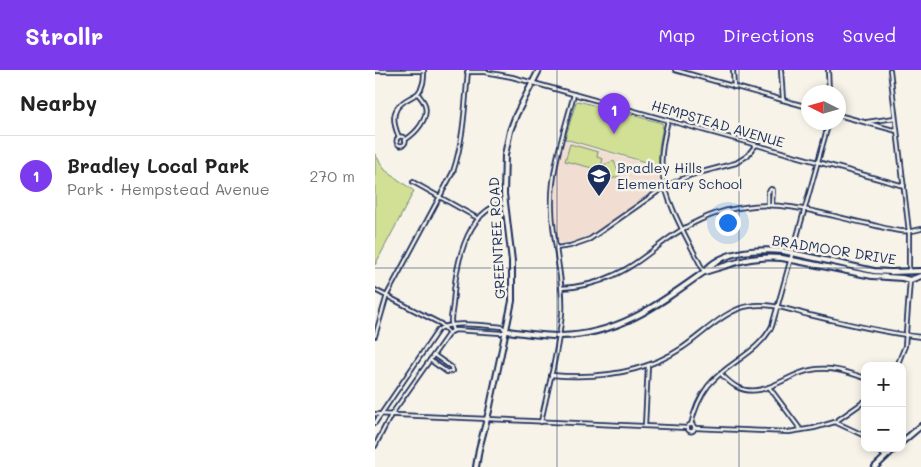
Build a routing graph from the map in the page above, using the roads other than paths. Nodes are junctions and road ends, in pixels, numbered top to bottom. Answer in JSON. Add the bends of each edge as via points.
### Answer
{"nodes":[{"id":1,"x":391,"y":70,"type":"edge"},
{"id":2,"x":539,"y":70,"type":"edge"},
{"id":3,"x":675,"y":70,"type":"edge"},
{"id":4,"x":680,"y":70,"type":"edge"},
{"id":5,"x":733,"y":70,"type":"edge"},
{"id":6,"x":781,"y":70,"type":"edge"},
{"id":7,"x":828,"y":70,"type":"edge"},
{"id":8,"x":890,"y":70,"type":"edge"},
{"id":9,"x":375,"y":71,"type":"edge"},
{"id":10,"x":424,"y":71,"type":"edge"},
{"id":11,"x":468,"y":71,"type":"edge"},
{"id":12,"x":532,"y":82,"type":"junction"},
{"id":13,"x":829,"y":85,"type":"edge"},
{"id":14,"x":734,"y":86,"type":"junction"},
{"id":15,"x":418,"y":93,"type":"junction"},
{"id":16,"x":574,"y":94,"type":"junction"},
{"id":17,"x":783,"y":100,"type":"junction"},
{"id":18,"x":801,"y":105,"type":"edge"},
{"id":19,"x":846,"y":117,"type":"edge"},
{"id":20,"x":895,"y":118,"type":"junction"},
{"id":21,"x":668,"y":120,"type":"junction"},
{"id":22,"x":865,"y":123,"type":"junction"},
{"id":23,"x":827,"y":130,"type":"edge"},
{"id":24,"x":897,"y":131,"type":"junction"},
{"id":25,"x":399,"y":137,"type":"junction"},
{"id":26,"x":405,"y":140,"type":"junction"},
{"id":27,"x":756,"y":145,"type":"junction"},
{"id":28,"x":818,"y":162,"type":"junction"},
{"id":29,"x":413,"y":182,"type":"dead end"},
{"id":30,"x":666,"y":186,"type":"junction"},
{"id":31,"x":904,"y":186,"type":"junction"},
{"id":32,"x":439,"y":196,"type":"junction"},
{"id":33,"x":505,"y":203,"type":"junction"},
{"id":34,"x":768,"y":206,"type":"junction"},
{"id":35,"x":772,"y":206,"type":"junction"},
{"id":36,"x":805,"y":210,"type":"junction"},
{"id":37,"x":479,"y":218,"type":"junction"},
{"id":38,"x":683,"y":229,"type":"junction"},
{"id":39,"x":921,"y":229,"type":"edge"},
{"id":40,"x":909,"y":232,"type":"junction"},
{"id":41,"x":556,"y":248,"type":"junction"},
{"id":42,"x":792,"y":253,"type":"junction"},
{"id":43,"x":791,"y":260,"type":"junction"},
{"id":44,"x":909,"y":271,"type":"junction"},
{"id":45,"x":921,"y":271,"type":"edge"},
{"id":46,"x":704,"y":272,"type":"junction"},
{"id":47,"x":921,"y":276,"type":"edge"},
{"id":48,"x":910,"y":279,"type":"junction"},
{"id":49,"x":561,"y":288,"type":"junction"},
{"id":50,"x":375,"y":290,"type":"edge"},
{"id":51,"x":387,"y":295,"type":"junction"},
{"id":52,"x":777,"y":307,"type":"junction"},
{"id":53,"x":451,"y":325,"type":"junction"},
{"id":54,"x":443,"y":326,"type":"junction"},
{"id":55,"x":453,"y":331,"type":"junction"},
{"id":56,"x":507,"y":331,"type":"junction"},
{"id":57,"x":449,"y":333,"type":"junction"},
{"id":58,"x":907,"y":335,"type":"junction"},
{"id":59,"x":375,"y":336,"type":"edge"},
{"id":60,"x":559,"y":336,"type":"junction"},
{"id":61,"x":921,"y":337,"type":"edge"},
{"id":62,"x":433,"y":355,"type":"junction"},
{"id":63,"x":430,"y":360,"type":"junction"},
{"id":64,"x":899,"y":362,"type":"edge"},
{"id":65,"x":648,"y":365,"type":"junction"},
{"id":66,"x":721,"y":374,"type":"junction"},
{"id":67,"x":551,"y":375,"type":"junction"},
{"id":68,"x":861,"y":377,"type":"edge"},
{"id":69,"x":769,"y":387,"type":"junction"},
{"id":70,"x":861,"y":404,"type":"edge"},
{"id":71,"x":375,"y":414,"type":"edge"},
{"id":72,"x":379,"y":414,"type":"junction"},
{"id":73,"x":391,"y":415,"type":"junction"},
{"id":74,"x":487,"y":420,"type":"junction"},
{"id":75,"x":541,"y":422,"type":"junction"},
{"id":76,"x":835,"y":422,"type":"junction"},
{"id":77,"x":375,"y":423,"type":"edge"},
{"id":78,"x":691,"y":425,"type":"junction"},
{"id":79,"x":645,"y":426,"type":"junction"},
{"id":80,"x":921,"y":426,"type":"edge"},
{"id":81,"x":688,"y":428,"type":"junction"},
{"id":82,"x":695,"y":428,"type":"junction"},
{"id":83,"x":801,"y":430,"type":"junction"},
{"id":84,"x":861,"y":434,"type":"edge"},
{"id":85,"x":906,"y":439,"type":"edge"},
{"id":86,"x":375,"y":446,"type":"edge"},
{"id":87,"x":881,"y":452,"type":"edge"},
{"id":88,"x":891,"y":452,"type":"edge"},
{"id":89,"x":885,"y":457,"type":"junction"},
{"id":90,"x":475,"y":467,"type":"edge"},
{"id":91,"x":875,"y":467,"type":"edge"}],
"edges":[{"from":1,"to":9,"type":"street"},
{"from":1,"to":10,"type":"street"},
{"from":2,"to":12,"type":"street","name":"GREENTREE ROAD"},
{"from":3,"to":4,"type":"street"},
{"from":4,"to":14,"type":"street"},
{"from":5,"to":14,"type":"street"},
{"from":6,"to":17,"type":"street"},
{"from":7,"to":13,"type":"street"},
{"from":8,"to":20,"type":"street"},
{"from":10,"to":15,"type":"street","via":[[423,85]]},
{"from":11,"to":12,"type":"street","name":"HEMPSTEAD AVENUE"},
{"from":11,"to":32,"type":"street","via":[[459,153],[453,172]]},
{"from":12,"to":16,"type":"street","name":"HEMPSTEAD AVENUE"},
{"from":12,"to":33,"type":"street","name":"GREENTREE ROAD","via":[[516,114],[508,140],[504,171]]},
{"from":14,"to":17,"type":"street"},
{"from":15,"to":25,"type":"street","via":[[401,103],[396,111],[394,126]]},
{"from":15,"to":26,"type":"street","via":[[425,105],[425,114],[415,134]]},
{"from":16,"to":21,"type":"street","name":"HEMPSTEAD AVENUE"},
{"from":16,"to":41,"type":"street","via":[[553,179]]},
{"from":17,"to":18,"type":"street"},
{"from":19,"to":22,"type":"street"},
{"from":20,"to":22,"type":"street"},
{"from":20,"to":24,"type":"street"},
{"from":21,"to":27,"type":"street","name":"HEMPSTEAD AVENUE"},
{"from":21,"to":30,"type":"street","via":[[662,155]]},
{"from":22,"to":24,"type":"street"},
{"from":23,"to":28,"type":"street"},
{"from":24,"to":31,"type":"street"},
{"from":25,"to":26,"type":"street"},
{"from":25,"to":26,"type":"street","via":[[398,145],[404,145]]},
{"from":27,"to":28,"type":"street","name":"HEMPSTEAD AVENUE"},
{"from":27,"to":30,"type":"street","via":[[736,163],[691,175]]},
{"from":28,"to":31,"type":"street","name":"HEMPSTEAD AVENUE"},
{"from":28,"to":36,"type":"street"},
{"from":29,"to":32,"type":"street"},
{"from":30,"to":38,"type":"street"},
{"from":30,"to":41,"type":"street","via":[[590,239]]},
{"from":31,"to":40,"type":"street"},
{"from":32,"to":37,"type":"street"},
{"from":32,"to":51,"type":"street"},
{"from":33,"to":37,"type":"street","via":[[493,206]]},
{"from":33,"to":56,"type":"street","name":"GREENTREE ROAD","via":[[513,278]]},
{"from":34,"to":35,"type":"street"},
{"from":34,"to":35,"type":"street","via":[[771,189]]},
{"from":34,"to":38,"type":"street","via":[[726,210]]},
{"from":35,"to":36,"type":"street"},
{"from":36,"to":40,"type":"street"},
{"from":36,"to":42,"type":"street"},
{"from":37,"to":53,"type":"street","via":[[456,269]]},
{"from":38,"to":46,"type":"street"},
{"from":38,"to":49,"type":"street","via":[[614,276],[587,285]]},
{"from":39,"to":40,"type":"street"},
{"from":40,"to":44,"type":"street"},
{"from":41,"to":49,"type":"street"},
{"from":42,"to":43,"type":"street"},
{"from":42,"to":44,"type":"street","name":"BRADMOOR DRIVE","via":[[874,271]]},
{"from":42,"to":46,"type":"street","name":"BRADMOOR DRIVE","via":[[746,252],[710,265]]},
{"from":43,"to":46,"type":"street","name":"BRADMOOR DRIVE","via":[[768,256],[753,258]]},
{"from":43,"to":48,"type":"street","name":"BRADMOOR DRIVE","via":[[872,276]]},
{"from":43,"to":52,"type":"street"},
{"from":44,"to":45,"type":"street","name":"BRADMOOR DRIVE"},
{"from":44,"to":48,"type":"street"},
{"from":44,"to":48,"type":"street","via":[[914,275]]},
{"from":46,"to":60,"type":"street","name":"BRADMOOR DRIVE","via":[[658,305],[630,320],[596,331]]},
{"from":47,"to":48,"type":"street","name":"BRADMOOR DRIVE"},
{"from":48,"to":58,"type":"street"},
{"from":49,"to":60,"type":"street"},
{"from":50,"to":51,"type":"street"},
{"from":51,"to":54,"type":"street"},
{"from":51,"to":59,"type":"street"},
{"from":52,"to":58,"type":"street"},
{"from":52,"to":65,"type":"street","via":[[756,305],[738,309],[681,349]]},
{"from":52,"to":66,"type":"street","via":[[772,326],[762,341]]},
{"from":53,"to":54,"type":"street","name":"BRADMOOR DRIVE"},
{"from":53,"to":55,"type":"street"},
{"from":53,"to":56,"type":"street","name":"BRADMOOR DRIVE","via":[[502,327]]},
{"from":54,"to":57,"type":"street"},
{"from":54,"to":72,"type":"street"},
{"from":55,"to":56,"type":"street","name":"BRADMOOR DRIVE"},
{"from":55,"to":57,"type":"street","name":"BRADMOOR DRIVE"},
{"from":56,"to":60,"type":"street","name":"BRADMOOR DRIVE"},
{"from":56,"to":74,"type":"street","name":"GREENTREE ROAD"},
{"from":57,"to":62,"type":"street","name":"BRADMOOR DRIVE"},
{"from":58,"to":61,"type":"street"},
{"from":58,"to":64,"type":"street"},
{"from":60,"to":67,"type":"street"},
{"from":62,"to":63,"type":"street","name":"BRADMOOR DRIVE"},
{"from":62,"to":63,"type":"street","via":[[451,367],[452,372]]},
{"from":63,"to":73,"type":"street","name":"BRADMOOR DRIVE"},
{"from":65,"to":67,"type":"street","via":[[603,376]]},
{"from":65,"to":79,"type":"street"},
{"from":66,"to":69,"type":"street","via":[[747,390]]},
{"from":66,"to":78,"type":"street","via":[[700,397]]},
{"from":67,"to":75,"type":"street"},
{"from":68,"to":69,"type":"street","via":[[836,369],[811,370]]},
{"from":69,"to":83,"type":"street"},
{"from":70,"to":76,"type":"street"},
{"from":71,"to":72,"type":"street"},
{"from":72,"to":73,"type":"street"},
{"from":72,"to":77,"type":"street"},
{"from":73,"to":74,"type":"street"},
{"from":73,"to":86,"type":"street","name":"BRADMOOR DRIVE"},
{"from":74,"to":75,"type":"street"},
{"from":74,"to":90,"type":"street","name":"GREENTREE ROAD"},
{"from":75,"to":79,"type":"street"},
{"from":76,"to":83,"type":"street"},
{"from":76,"to":84,"type":"street"},
{"from":78,"to":81,"type":"street"},
{"from":78,"to":82,"type":"street"},
{"from":79,"to":81,"type":"street"},
{"from":80,"to":85,"type":"street"},
{"from":81,"to":82,"type":"street","via":[[691,432]]},
{"from":82,"to":83,"type":"street"},
{"from":87,"to":89,"type":"street"},
{"from":88,"to":89,"type":"street"},
{"from":89,"to":91,"type":"street"}]}
